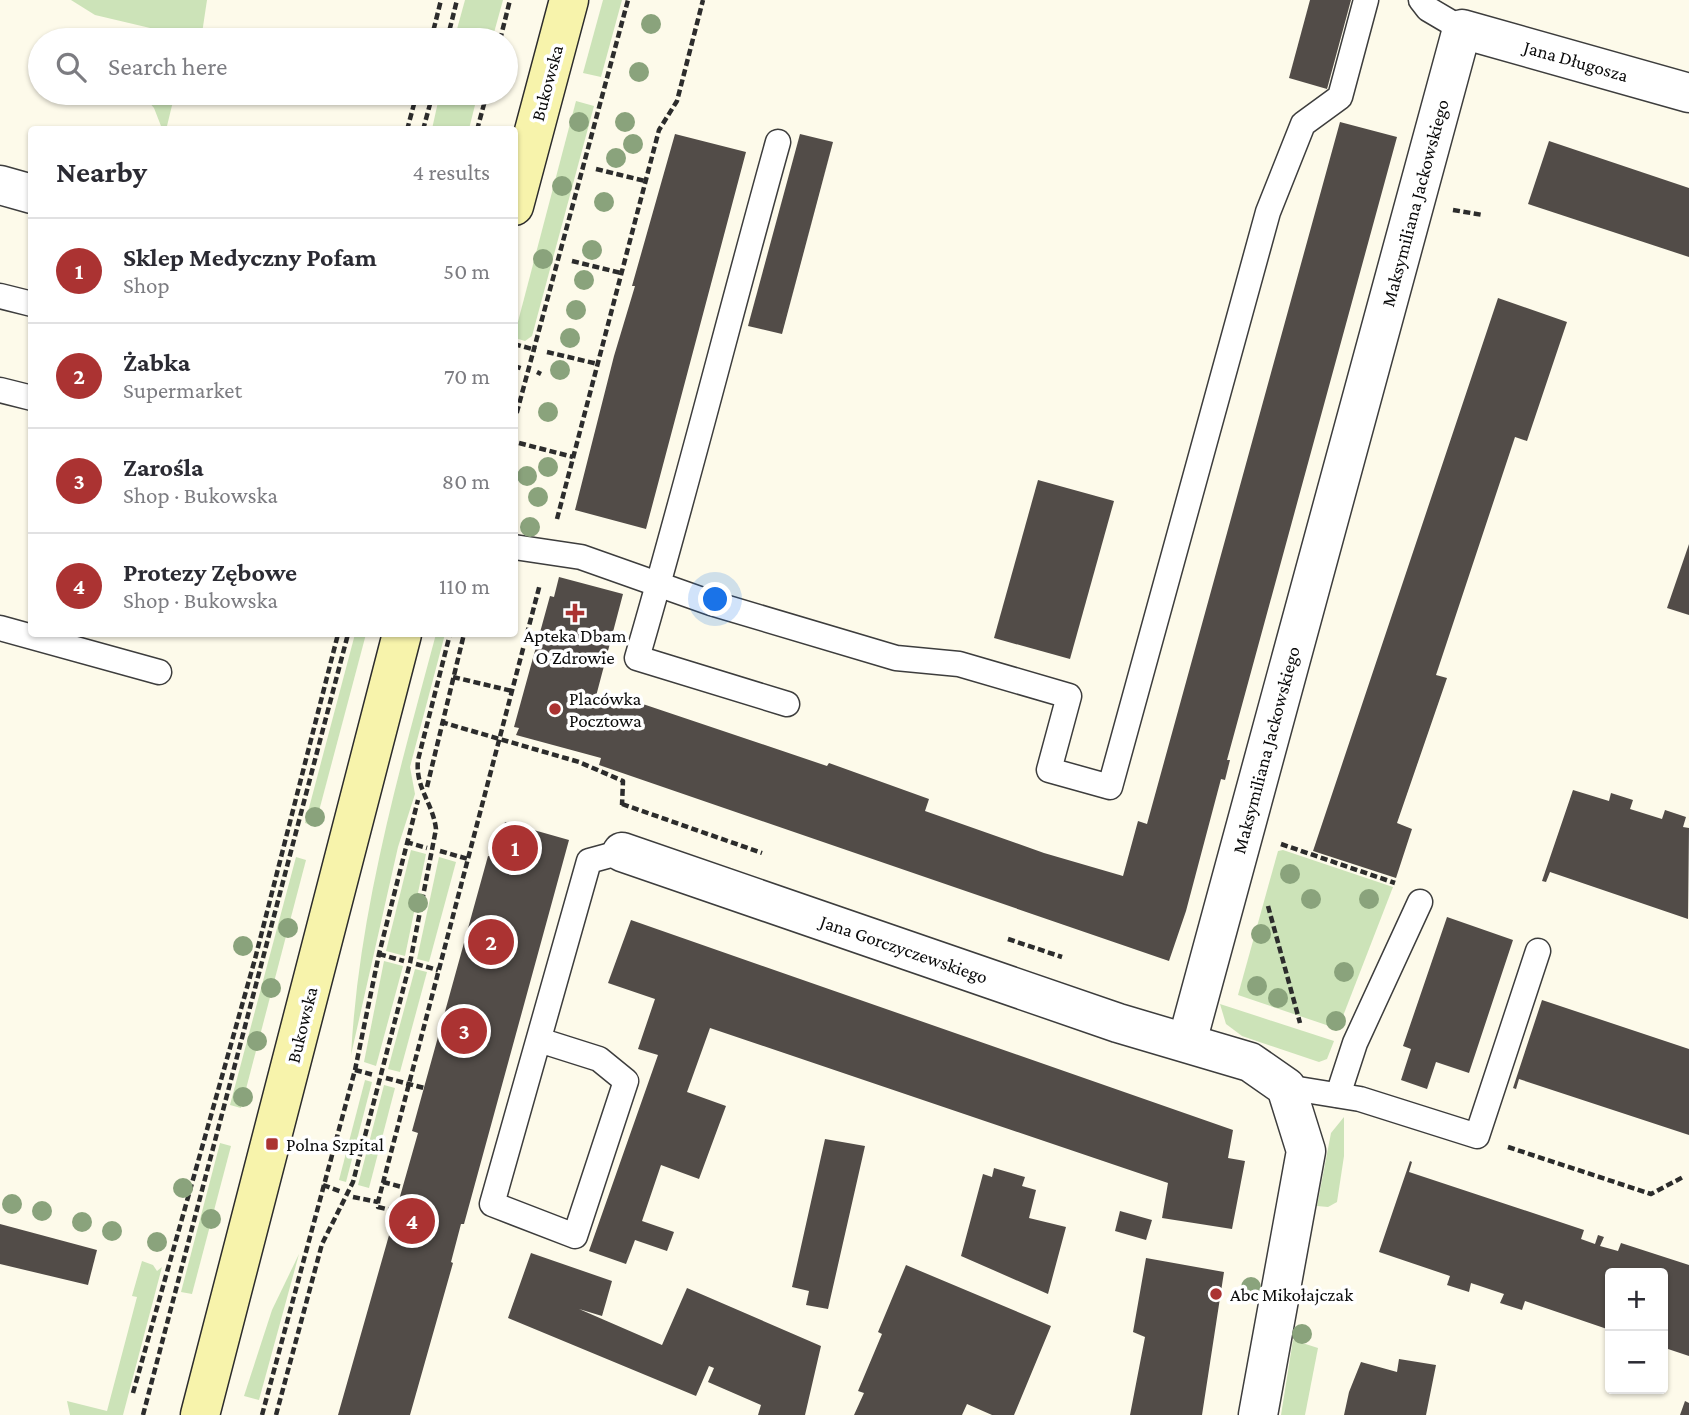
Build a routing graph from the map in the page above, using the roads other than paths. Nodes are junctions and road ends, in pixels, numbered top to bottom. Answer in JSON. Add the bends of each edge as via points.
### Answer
{"nodes":[{"id":1,"x":569,"y":0,"type":"edge"},
{"id":2,"x":1366,"y":0,"type":"edge"},
{"id":3,"x":1421,"y":0,"type":"edge"},
{"id":4,"x":1462,"y":29,"type":"junction"},
{"id":5,"x":1689,"y":93,"type":"edge"},
{"id":6,"x":778,"y":142,"type":"dead end"},
{"id":7,"x":0,"y":185,"type":"edge"},
{"id":8,"x":518,"y":191,"type":"edge"},
{"id":9,"x":28,"y":193,"type":"edge"},
{"id":10,"x":0,"y":296,"type":"edge"},
{"id":11,"x":28,"y":303,"type":"edge"},
{"id":12,"x":0,"y":390,"type":"edge"},
{"id":13,"x":28,"y":397,"type":"edge"},
{"id":14,"x":518,"y":548,"type":"edge"},
{"id":15,"x":660,"y":583,"type":"junction"},
{"id":16,"x":0,"y":628,"type":"edge"},
{"id":17,"x":28,"y":636,"type":"edge"},
{"id":18,"x":33,"y":637,"type":"edge"},
{"id":19,"x":401,"y":637,"type":"edge"},
{"id":20,"x":159,"y":672,"type":"dead end"},
{"id":21,"x":787,"y":704,"type":"dead end"},
{"id":22,"x":622,"y":852,"type":"joint"},
{"id":23,"x":1420,"y":902,"type":"road end"},
{"id":24,"x":1538,"y":951,"type":"dead end"},
{"id":25,"x":539,"y":1040,"type":"junction"},
{"id":26,"x":1187,"y":1042,"type":"junction"},
{"id":27,"x":1286,"y":1087,"type":"junction"},
{"id":28,"x":1338,"y":1095,"type":"junction"},
{"id":29,"x":200,"y":1415,"type":"edge"},
{"id":30,"x":1258,"y":1415,"type":"edge"}],
"edges":[{"from":1,"to":8,"type":"street","name":"Bukowska"},
{"from":2,"to":15,"type":"lane","via":[[1340,97],[1303,124],[1268,212],[1110,787],[1049,770],[1069,696],[958,664],[895,657],[710,603]]},
{"from":3,"to":4,"type":"lane"},
{"from":4,"to":5,"type":"street","name":"Jana Długosza"},
{"from":4,"to":26,"type":"street","name":"Maksymiliana Jackowskiego"},
{"from":6,"to":15,"type":"lane"},
{"from":7,"to":9,"type":"street"},
{"from":10,"to":11,"type":"lane"},
{"from":12,"to":13,"type":"lane"},
{"from":14,"to":15,"type":"lane","via":[[581,557]]},
{"from":15,"to":21,"type":"lane","via":[[637,658]]},
{"from":16,"to":17,"type":"lane"},
{"from":18,"to":20,"type":"lane"},
{"from":19,"to":29,"type":"street","name":"Bukowska"},
{"from":22,"to":25,"type":"lane","via":[[589,861]]},
{"from":22,"to":26,"type":"street","name":"Jana Gorczyczewskiego"},
{"from":23,"to":28,"type":"lane","via":[[1355,1043]]},
{"from":24,"to":28,"type":"lane","via":[[1477,1136]]},
{"from":25,"to":25,"type":"lane","via":[[492,1203],[575,1236],[626,1081],[599,1059]]},
{"from":26,"to":27,"type":"street","via":[[1250,1062]]},
{"from":27,"to":28,"type":"lane"},
{"from":27,"to":30,"type":"street","via":[[1306,1151]]}]}
